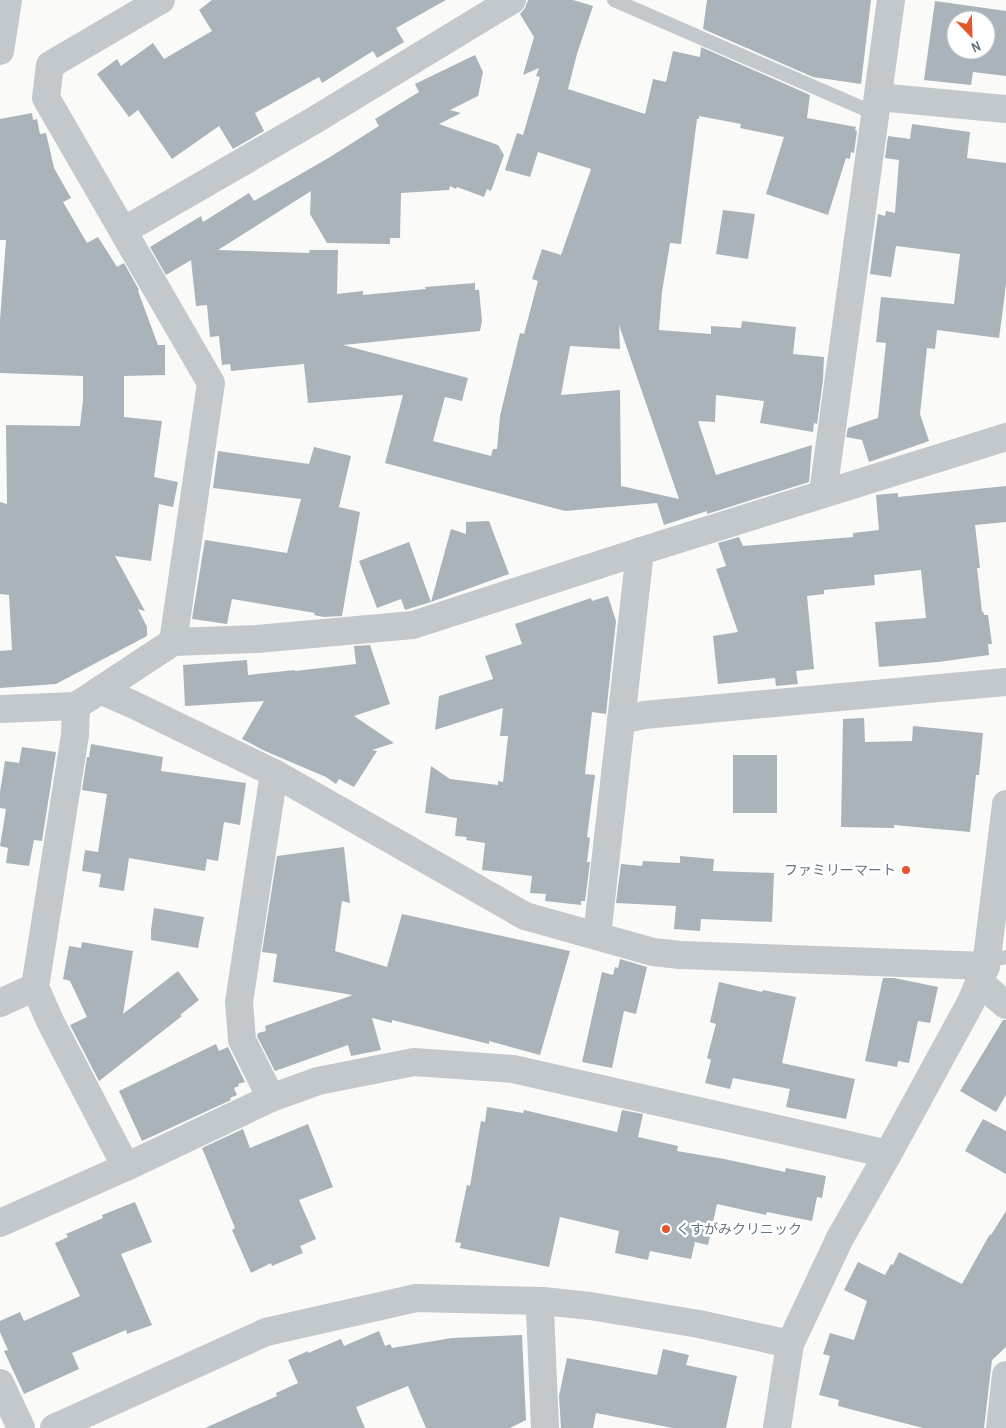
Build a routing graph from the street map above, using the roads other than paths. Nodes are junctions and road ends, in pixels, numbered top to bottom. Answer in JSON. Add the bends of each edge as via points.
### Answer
{"nodes":[{"id":1,"x":8,"y":0,"type":"edge"},
{"id":2,"x":161,"y":0,"type":"edge"},
{"id":3,"x":512,"y":0,"type":"edge"},
{"id":4,"x":614,"y":0,"type":"edge"},
{"id":5,"x":891,"y":0,"type":"edge"},
{"id":6,"x":0,"y":47,"type":"edge"},
{"id":7,"x":0,"y":51,"type":"edge"},
{"id":8,"x":877,"y":106,"type":"junction"},
{"id":9,"x":1006,"y":109,"type":"edge"},
{"id":10,"x":123,"y":231,"type":"junction"},
{"id":11,"x":1006,"y":437,"type":"edge"},
{"id":12,"x":823,"y":493,"type":"junction"},
{"id":13,"x":640,"y":551,"type":"junction"},
{"id":14,"x":172,"y":642,"type":"junction"},
{"id":15,"x":1006,"y":682,"type":"edge"},
{"id":16,"x":100,"y":690,"type":"junction"},
{"id":17,"x":76,"y":706,"type":"junction"},
{"id":18,"x":0,"y":709,"type":"edge"},
{"id":19,"x":621,"y":720,"type":"junction"},
{"id":20,"x":274,"y":773,"type":"junction"},
{"id":21,"x":1006,"y":804,"type":"edge"},
{"id":22,"x":597,"y":936,"type":"junction"},
{"id":23,"x":989,"y":967,"type":"edge"},
{"id":24,"x":35,"y":987,"type":"junction"},
{"id":25,"x":0,"y":1002,"type":"edge"},
{"id":26,"x":1006,"y":1005,"type":"edge"},
{"id":27,"x":271,"y":1098,"type":"junction"},
{"id":28,"x":888,"y":1154,"type":"junction"},
{"id":29,"x":126,"y":1167,"type":"junction"},
{"id":30,"x":0,"y":1223,"type":"edge"},
{"id":31,"x":543,"y":1301,"type":"junction"},
{"id":32,"x":790,"y":1344,"type":"junction"},
{"id":33,"x":1006,"y":1375,"type":"edge"},
{"id":34,"x":0,"y":1383,"type":"edge"},
{"id":35,"x":21,"y":1428,"type":"edge"},
{"id":36,"x":54,"y":1428,"type":"edge"},
{"id":37,"x":546,"y":1428,"type":"edge"},
{"id":38,"x":777,"y":1428,"type":"edge"},
{"id":39,"x":1000,"y":1428,"type":"edge"}],
"edges":[{"from":1,"to":6,"type":"street"},
{"from":2,"to":10,"type":"street","via":[[50,65],[46,98]]},
{"from":3,"to":10,"type":"street","via":[[314,121]]},
{"from":4,"to":8,"type":"lane"},
{"from":5,"to":8,"type":"street"},
{"from":6,"to":7,"type":"street"},
{"from":8,"to":9,"type":"street"},
{"from":8,"to":12,"type":"street"},
{"from":10,"to":14,"type":"street","via":[[211,384]]},
{"from":11,"to":12,"type":"street"},
{"from":12,"to":13,"type":"street"},
{"from":13,"to":14,"type":"street","via":[[413,626],[257,639]]},
{"from":13,"to":19,"type":"street"},
{"from":14,"to":16,"type":"street"},
{"from":15,"to":19,"type":"street","via":[[644,715]]},
{"from":16,"to":17,"type":"street"},
{"from":16,"to":20,"type":"street"},
{"from":17,"to":18,"type":"street"},
{"from":17,"to":24,"type":"street","via":[[75,735]]},
{"from":19,"to":22,"type":"street"},
{"from":20,"to":22,"type":"street","via":[[525,916]]},
{"from":20,"to":27,"type":"street","via":[[239,1002],[242,1040]]},
{"from":21,"to":23,"type":"street"},
{"from":22,"to":23,"type":"street","via":[[680,956]]},
{"from":23,"to":26,"type":"street"},
{"from":23,"to":28,"type":"street"},
{"from":24,"to":25,"type":"street"},
{"from":24,"to":29,"type":"street"},
{"from":27,"to":28,"type":"street","via":[[318,1081],[414,1062],[513,1069]]},
{"from":27,"to":29,"type":"street"},
{"from":28,"to":32,"type":"street","via":[[840,1238]]},
{"from":29,"to":30,"type":"street"},
{"from":31,"to":32,"type":"street","via":[[699,1324]]},
{"from":31,"to":36,"type":"street","via":[[416,1298],[266,1332]]},
{"from":31,"to":37,"type":"street","via":[[540,1310]]},
{"from":32,"to":38,"type":"street"},
{"from":33,"to":39,"type":"street"},
{"from":34,"to":35,"type":"street"}]}
